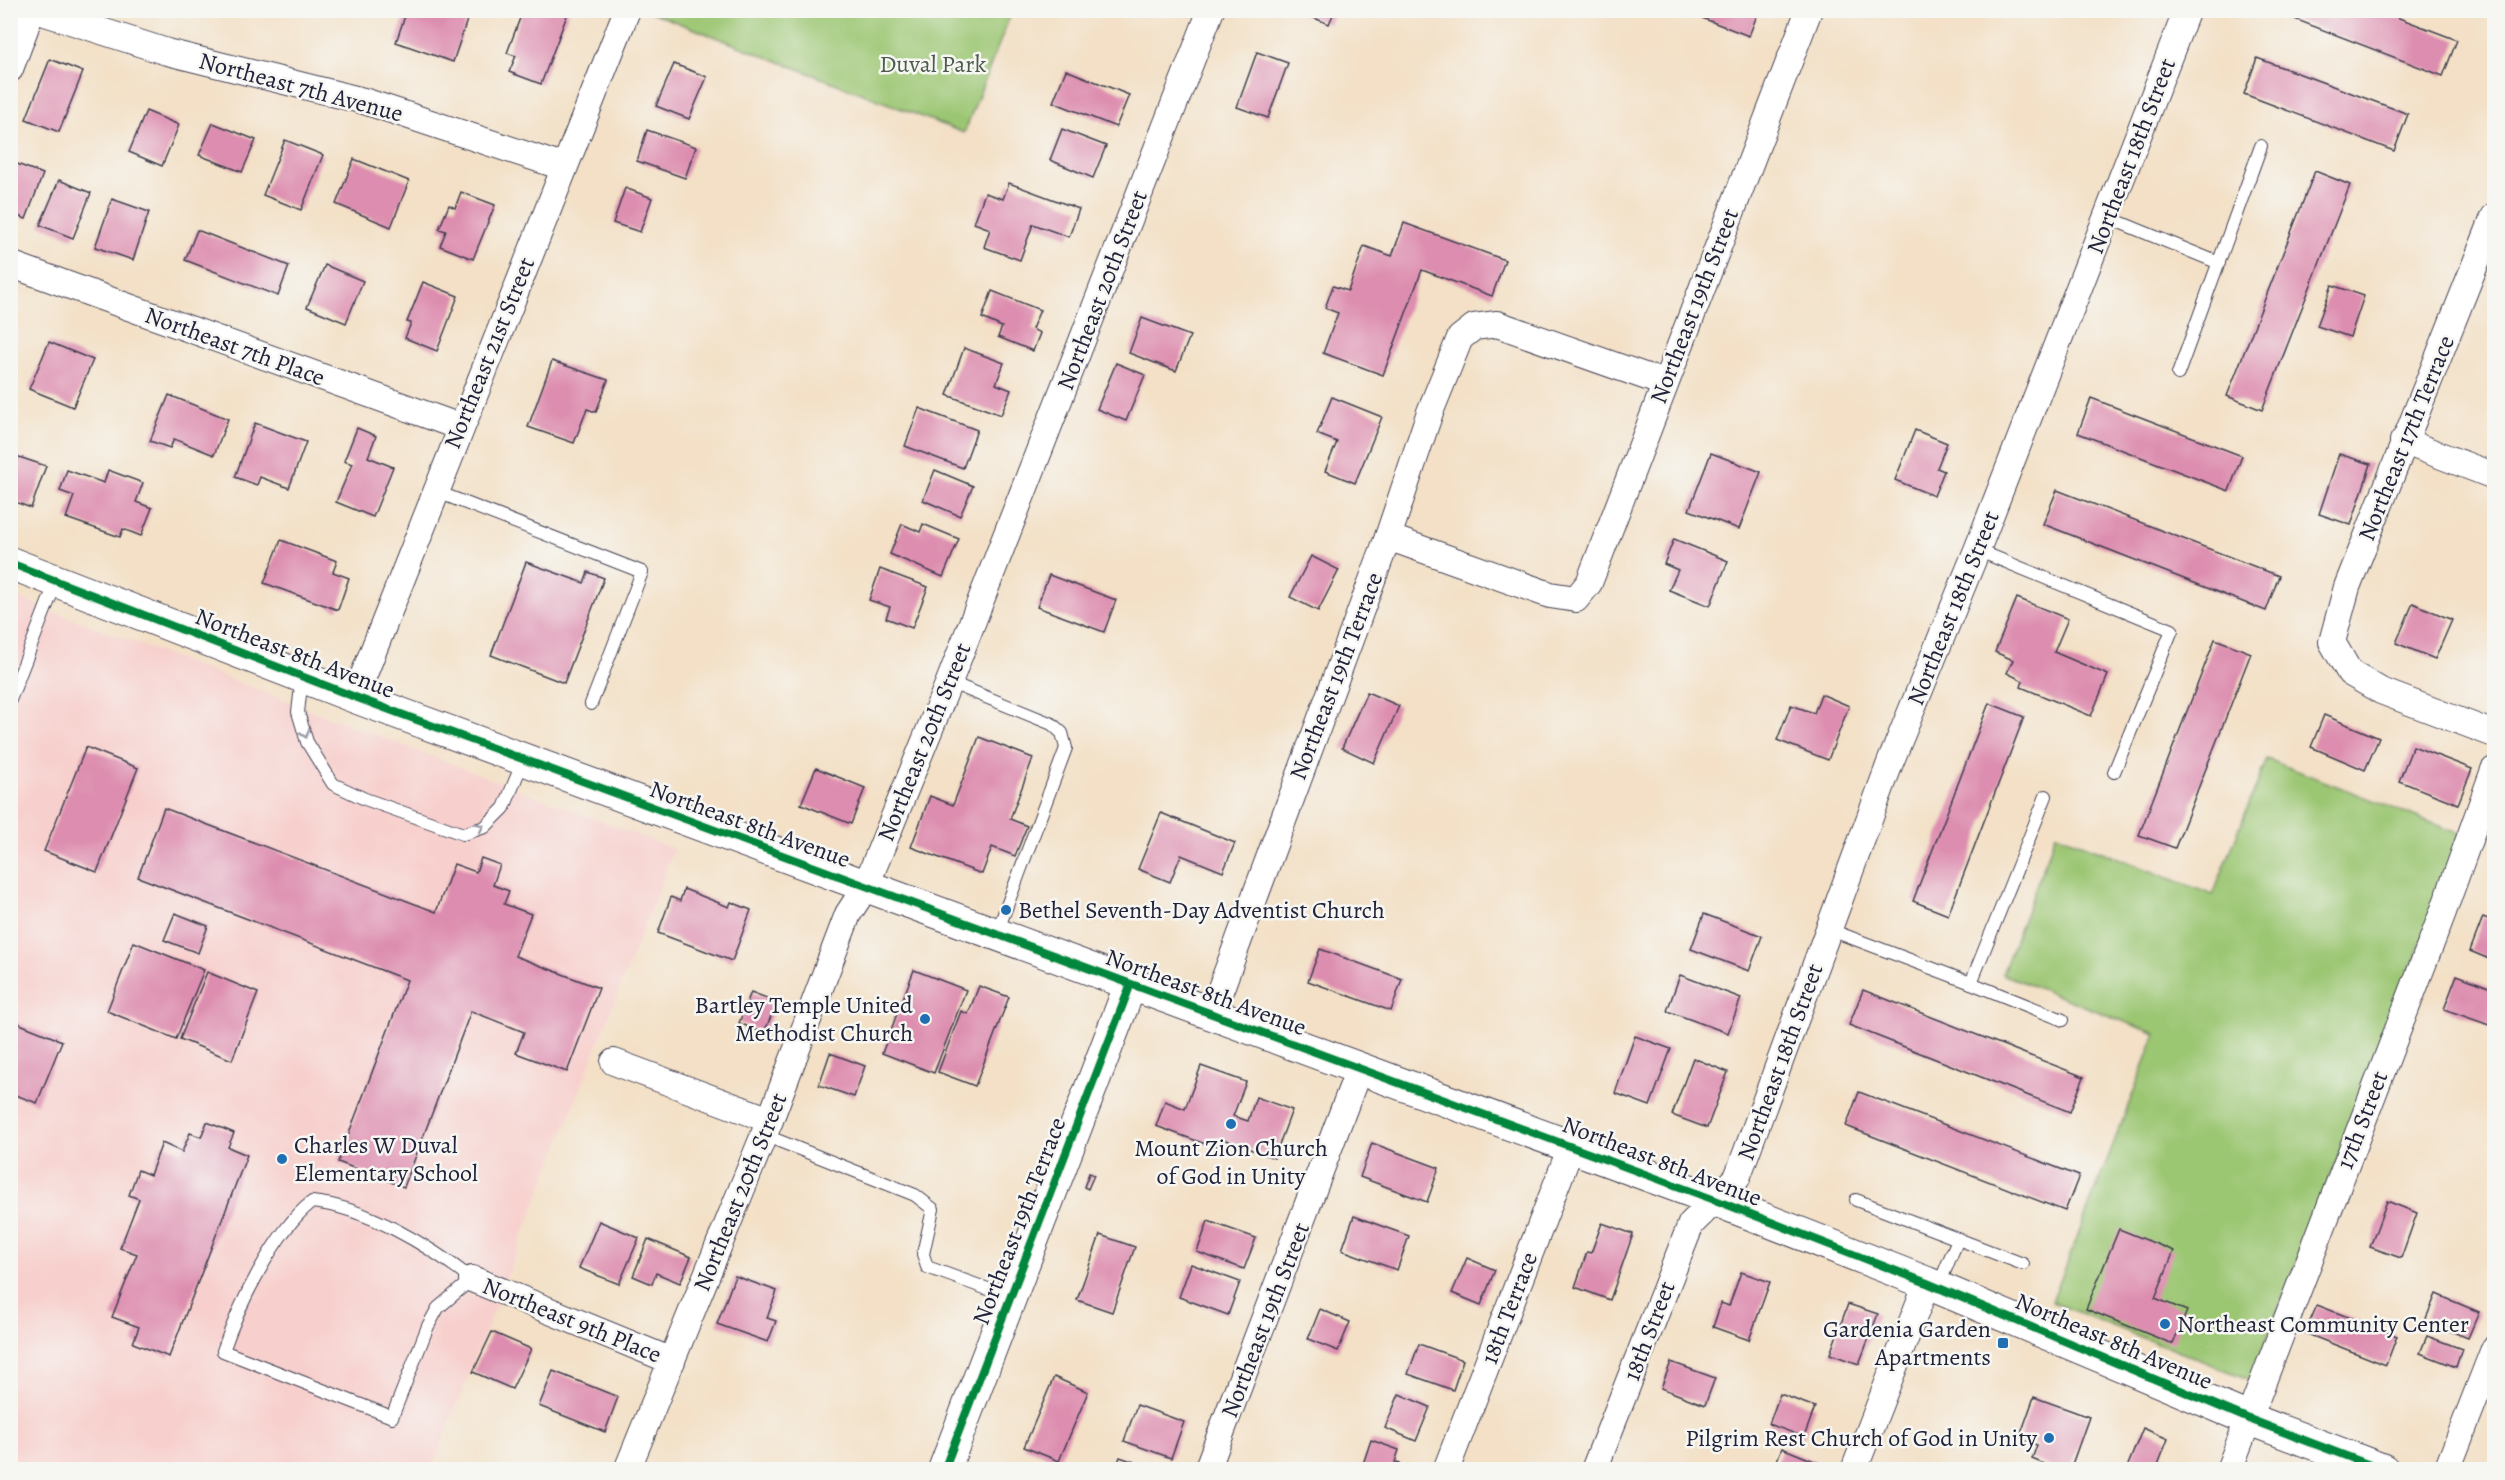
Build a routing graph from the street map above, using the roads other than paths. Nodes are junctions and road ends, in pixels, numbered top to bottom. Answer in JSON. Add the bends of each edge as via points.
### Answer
{"nodes":[{"id":1,"x":34,"y":10,"type":"edge"},
{"id":2,"x":627,"y":10,"type":"edge"},
{"id":3,"x":1211,"y":10,"type":"edge"},
{"id":4,"x":1809,"y":10,"type":"edge"},
{"id":5,"x":2187,"y":10,"type":"edge"},
{"id":6,"x":10,"y":69,"type":"edge"},
{"id":7,"x":2261,"y":146,"type":"dead end"},
{"id":8,"x":563,"y":167,"type":"junction"},
{"id":9,"x":2494,"y":217,"type":"edge"},
{"id":10,"x":2107,"y":218,"type":"junction"},
{"id":11,"x":2219,"y":263,"type":"junction"},
{"id":12,"x":10,"y":264,"type":"edge"},
{"id":13,"x":2178,"y":374,"type":"dead end"},
{"id":14,"x":1664,"y":383,"type":"junction"},
{"id":15,"x":460,"y":427,"type":"junction"},
{"id":16,"x":2403,"y":441,"type":"junction"},
{"id":17,"x":2494,"y":476,"type":"edge"},
{"id":18,"x":435,"y":491,"type":"junction"},
{"id":19,"x":1388,"y":537,"type":"junction"},
{"id":20,"x":1977,"y":550,"type":"junction"},
{"id":21,"x":10,"y":563,"type":"edge"},
{"id":22,"x":56,"y":581,"type":"junction"},
{"id":23,"x":302,"y":677,"type":"junction"},
{"id":24,"x":949,"y":682,"type":"junction"},
{"id":25,"x":355,"y":697,"type":"junction"},
{"id":26,"x":10,"y":700,"type":"edge"},
{"id":27,"x":591,"y":704,"type":"dead end"},
{"id":28,"x":2494,"y":734,"type":"edge"},
{"id":29,"x":524,"y":760,"type":"junction"},
{"id":30,"x":2494,"y":770,"type":"edge"},
{"id":31,"x":2114,"y":772,"type":"dead end"},
{"id":32,"x":2046,"y":796,"type":"dead end"},
{"id":33,"x":865,"y":888,"type":"junction"},
{"id":34,"x":1828,"y":928,"type":"junction"},
{"id":35,"x":995,"y":936,"type":"junction"},
{"id":36,"x":1971,"y":983,"type":"junction"},
{"id":37,"x":1131,"y":986,"type":"junction"},
{"id":38,"x":1211,"y":1015,"type":"junction"},
{"id":39,"x":2063,"y":1020,"type":"dead end"},
{"id":40,"x":614,"y":1062,"type":"dead end"},
{"id":41,"x":1359,"y":1070,"type":"junction"},
{"id":42,"x":767,"y":1127,"type":"junction"},
{"id":43,"x":1571,"y":1148,"type":"junction"},
{"id":44,"x":1715,"y":1200,"type":"junction"},
{"id":45,"x":1856,"y":1200,"type":"dead end"},
{"id":46,"x":1958,"y":1239,"type":"junction"},
{"id":47,"x":2023,"y":1263,"type":"dead end"},
{"id":48,"x":472,"y":1279,"type":"junction"},
{"id":49,"x":1932,"y":1286,"type":"junction"},
{"id":50,"x":1011,"y":1297,"type":"junction"},
{"id":51,"x":2494,"y":1349,"type":"edge"},
{"id":52,"x":672,"y":1361,"type":"junction"},
{"id":53,"x":2249,"y":1419,"type":"junction"},
{"id":54,"x":627,"y":1470,"type":"edge"},
{"id":55,"x":944,"y":1470,"type":"edge"},
{"id":56,"x":1207,"y":1470,"type":"edge"},
{"id":57,"x":1446,"y":1470,"type":"edge"},
{"id":58,"x":1594,"y":1470,"type":"edge"},
{"id":59,"x":1854,"y":1470,"type":"edge"},
{"id":60,"x":2229,"y":1470,"type":"edge"},
{"id":61,"x":2383,"y":1470,"type":"edge"},
{"id":62,"x":2447,"y":1470,"type":"edge"}],
"edges":[{"from":1,"to":6,"type":"street"},
{"from":1,"to":8,"type":"street","name":"Northeast 7th Avenue","via":[[167,52],[364,100]]},
{"from":2,"to":8,"type":"street","name":"Northeast 21st Street"},
{"from":3,"to":24,"type":"street","name":"Northeast 20th Street"},
{"from":4,"to":14,"type":"street","name":"Northeast 19th Street"},
{"from":5,"to":10,"type":"street","name":"Northeast 18th Street"},
{"from":7,"to":11,"type":"lane"},
{"from":8,"to":15,"type":"street","name":"Northeast 21st Street"},
{"from":9,"to":16,"type":"street","name":"Northeast 17th Terrace"},
{"from":10,"to":11,"type":"lane"},
{"from":10,"to":20,"type":"street","name":"Northeast 18th Street"},
{"from":11,"to":13,"type":"lane"},
{"from":12,"to":15,"type":"street","name":"Northeast 7th Place"},
{"from":14,"to":19,"type":"street","name":"Northeast 19th Terrace","via":[[1497,324],[1474,327],[1460,338],[1430,412]]},
{"from":14,"to":19,"type":"street","name":"Northeast 19th Street","via":[[1589,583],[1576,600],[1550,595]]},
{"from":15,"to":18,"type":"street","name":"Northeast 21st Street"},
{"from":16,"to":17,"type":"street"},
{"from":16,"to":28,"type":"street","name":"Northeast 17th Terrace","via":[[2347,587],[2332,642],[2350,673],[2382,690]]},
{"from":18,"to":25,"type":"street","name":"Northeast 21st Street"},
{"from":18,"to":27,"type":"lane","via":[[642,572]]},
{"from":19,"to":38,"type":"street","name":"Northeast 19th Terrace"},
{"from":20,"to":31,"type":"lane","via":[[2172,630]]},
{"from":20,"to":34,"type":"street","name":"Northeast 18th Street","via":[[1890,762]]},
{"from":21,"to":22,"type":"street","name":"Northeast 8th Avenue"},
{"from":22,"to":23,"type":"street","name":"Northeast 8th Avenue"},
{"from":22,"to":26,"type":"lane"},
{"from":23,"to":25,"type":"street","name":"Northeast 8th Avenue"},
{"from":23,"to":29,"type":"lane","one_way":true,"via":[[298,712],[307,742],[333,784],[365,799],[463,834],[485,827],[504,808]]},
{"from":24,"to":33,"type":"street","name":"Northeast 20th Street"},
{"from":24,"to":35,"type":"lane","via":[[1052,724],[1062,733],[1066,748]]},
{"from":25,"to":29,"type":"street","name":"Northeast 8th Avenue"},
{"from":29,"to":33,"type":"street","name":"Northeast 8th Avenue"},
{"from":30,"to":53,"type":"street","name":"17th Street"},
{"from":32,"to":36,"type":"lane"},
{"from":33,"to":35,"type":"street","name":"Northeast 8th Avenue"},
{"from":33,"to":42,"type":"street","name":"Northeast 20th Street","via":[[848,914]]},
{"from":34,"to":36,"type":"lane"},
{"from":34,"to":44,"type":"street","name":"Northeast 18th Street","via":[[1737,1178]]},
{"from":35,"to":37,"type":"street","name":"Northeast 8th Avenue"},
{"from":36,"to":39,"type":"lane"},
{"from":37,"to":38,"type":"street","name":"Northeast 8th Avenue"},
{"from":37,"to":50,"type":"street","name":"Northeast 19th Terrace"},
{"from":38,"to":41,"type":"street","name":"Northeast 8th Avenue"},
{"from":40,"to":42,"type":"street"},
{"from":41,"to":43,"type":"street","name":"Northeast 8th Avenue"},
{"from":41,"to":56,"type":"street","name":"Northeast 19th Street"},
{"from":42,"to":50,"type":"lane","via":[[915,1195],[933,1209],[923,1254],[927,1267]]},
{"from":42,"to":52,"type":"street","name":"Northeast 20th Street"},
{"from":43,"to":44,"type":"street","name":"Northeast 8th Avenue"},
{"from":43,"to":57,"type":"street","name":"18th Terrace"},
{"from":44,"to":49,"type":"street","name":"Northeast 8th Avenue"},
{"from":44,"to":58,"type":"street","name":"18th Street","via":[[1691,1224]]},
{"from":45,"to":46,"type":"lane"},
{"from":46,"to":47,"type":"lane"},
{"from":46,"to":49,"type":"lane"},
{"from":48,"to":48,"type":"lane","via":[[437,1252],[403,1233],[330,1204],[312,1202],[300,1211],[260,1270],[238,1309],[223,1351],[392,1417],[438,1308]]},
{"from":48,"to":52,"type":"street","name":"Northeast 9th Place"},
{"from":49,"to":53,"type":"street","name":"Northeast 8th Avenue"},
{"from":49,"to":59,"type":"street"},
{"from":50,"to":55,"type":"street","name":"Northeast 19th Terrace"},
{"from":51,"to":62,"type":"street"},
{"from":52,"to":54,"type":"street","name":"Northeast 20th Street"},
{"from":53,"to":60,"type":"street","name":"17th Street"},
{"from":53,"to":61,"type":"street","name":"Northeast 8th Avenue"}]}
